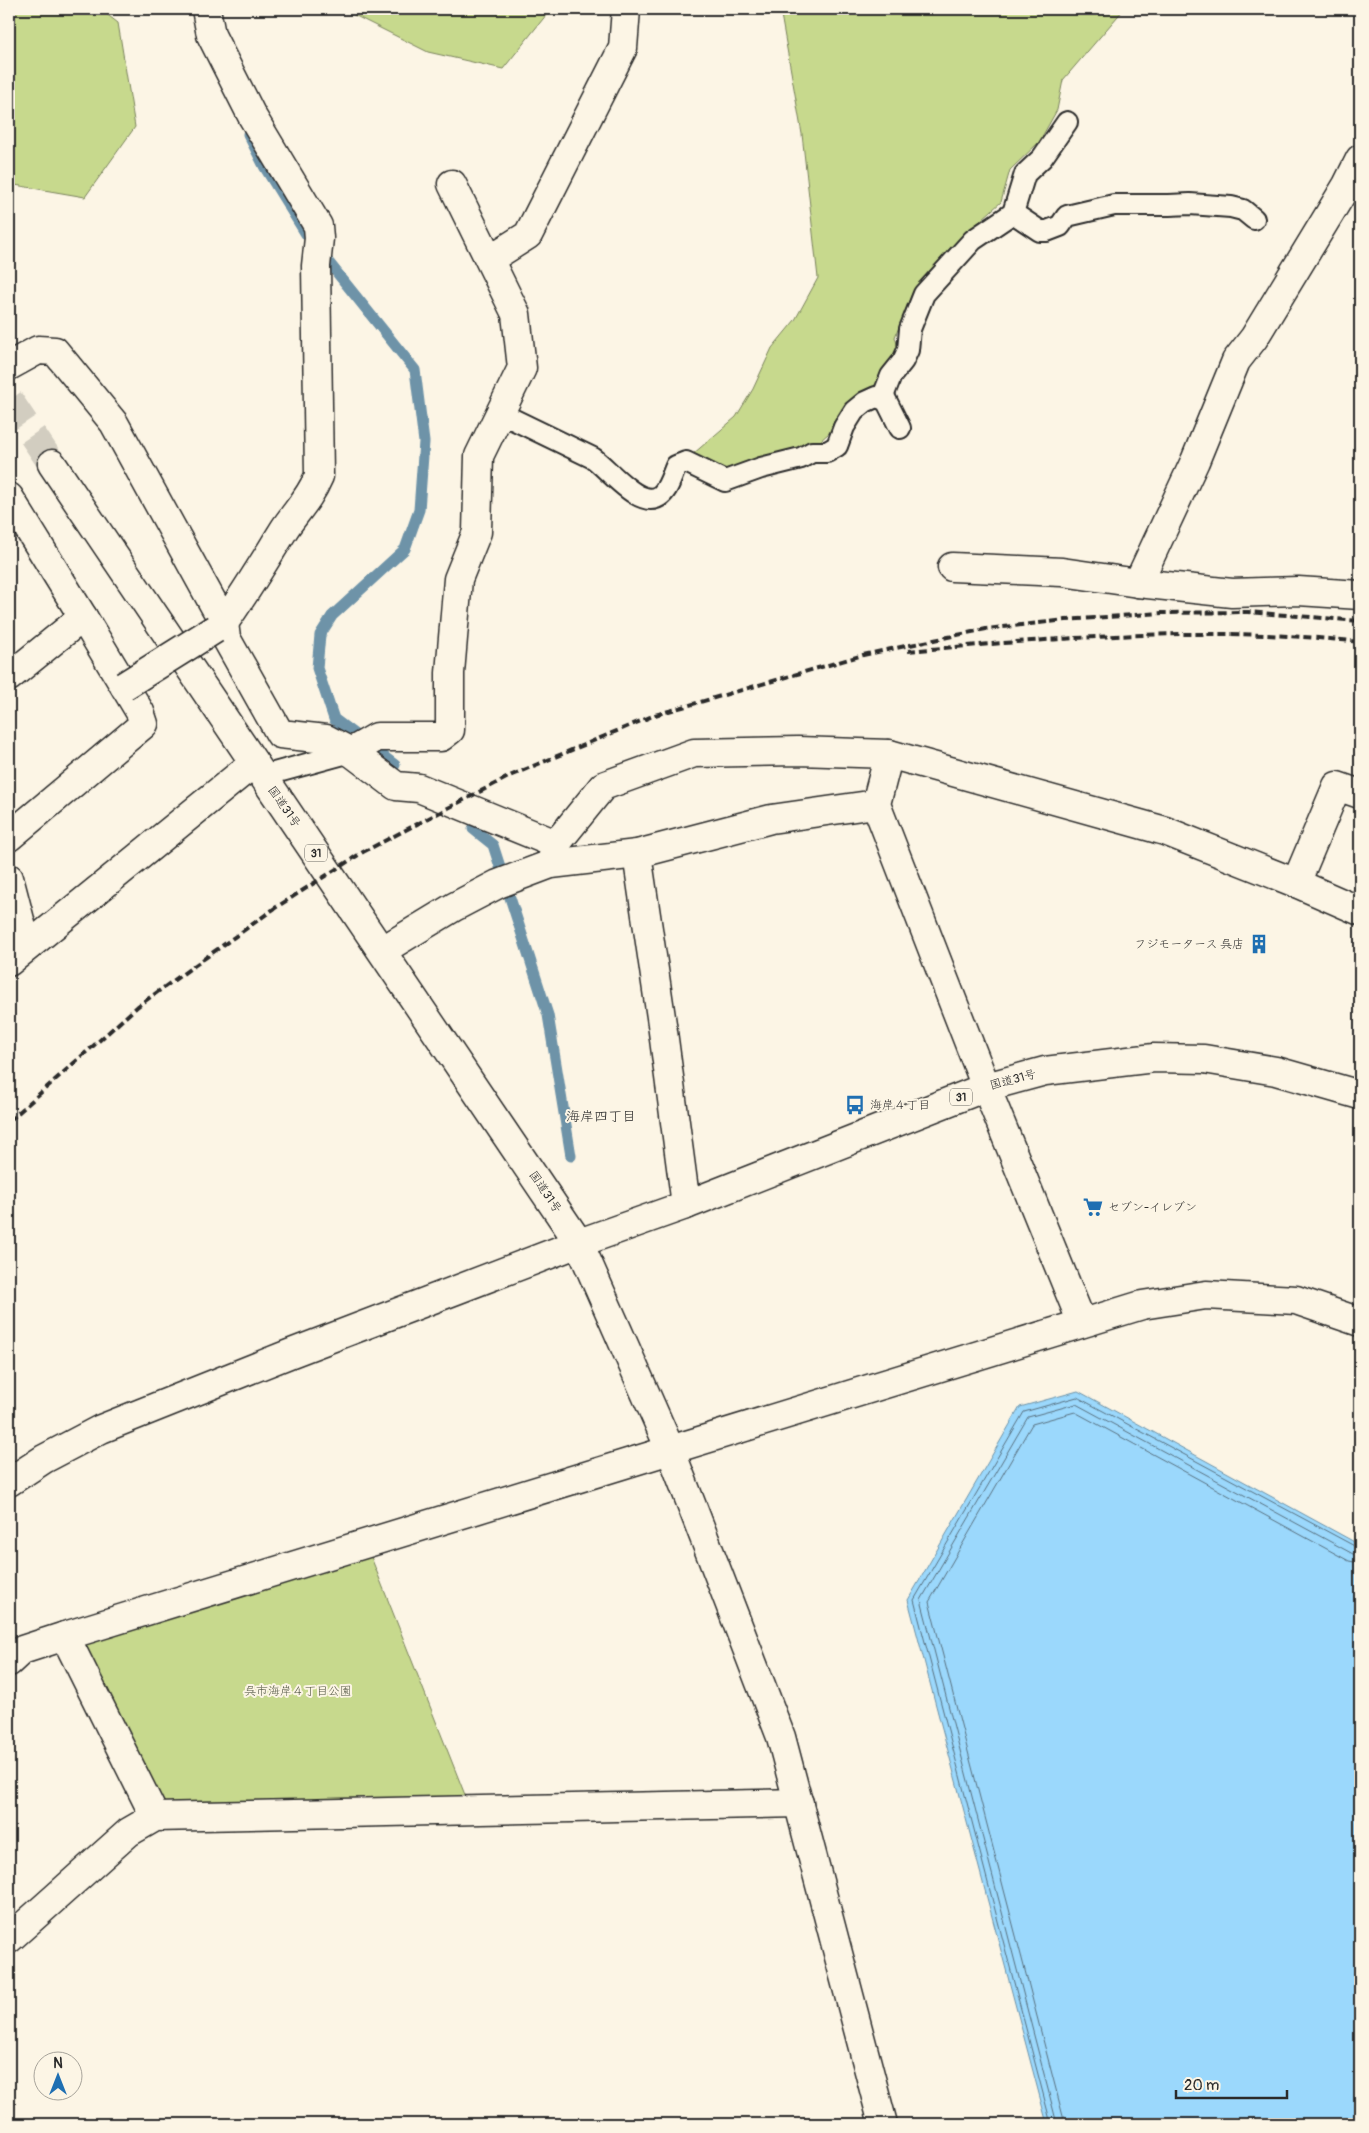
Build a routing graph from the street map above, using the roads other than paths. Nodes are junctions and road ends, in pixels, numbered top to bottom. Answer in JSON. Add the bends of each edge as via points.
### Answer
{"nodes":[{"id":1,"x":206,"y":9,"type":"edge"},
{"id":2,"x":626,"y":9,"type":"edge"},
{"id":3,"x":1067,"y":122,"type":"dead end"},
{"id":4,"x":1360,"y":159,"type":"edge"},
{"id":5,"x":452,"y":184,"type":"dead end"},
{"id":6,"x":1013,"y":213,"type":"junction"},
{"id":7,"x":1254,"y":219,"type":"dead end"},
{"id":8,"x":490,"y":259,"type":"junction"},
{"id":9,"x":9,"y":366,"type":"edge"},
{"id":10,"x":882,"y":399,"type":"junction"},
{"id":11,"x":500,"y":413,"type":"junction"},
{"id":12,"x":900,"y":428,"type":"dead end"},
{"id":13,"x":52,"y":464,"type":"tunnel mouth"},
{"id":14,"x":9,"y":497,"type":"edge"},
{"id":15,"x":952,"y":567,"type":"dead end"},
{"id":16,"x":1138,"y":583,"type":"junction"},
{"id":17,"x":1360,"y":595,"type":"edge"},
{"id":18,"x":84,"y":617,"type":"junction"},
{"id":19,"x":220,"y":626,"type":"junction"},
{"id":20,"x":9,"y":677,"type":"edge"},
{"id":21,"x":124,"y":686,"type":"junction"},
{"id":22,"x":362,"y":745,"type":"junction"},
{"id":23,"x":889,"y":754,"type":"junction"},
{"id":24,"x":258,"y":770,"type":"junction"},
{"id":25,"x":1360,"y":794,"type":"edge"},
{"id":26,"x":876,"y":804,"type":"junction"},
{"id":27,"x":9,"y":838,"type":"edge"},
{"id":28,"x":554,"y":854,"type":"junction"},
{"id":29,"x":637,"y":854,"type":"junction"},
{"id":30,"x":9,"y":878,"type":"edge"},
{"id":31,"x":1296,"y":883,"type":"junction"},
{"id":32,"x":1360,"y":911,"type":"edge"},
{"id":33,"x":383,"y":950,"type":"junction"},
{"id":34,"x":18,"y":955,"type":"edge"},
{"id":35,"x":986,"y":1087,"type":"junction"},
{"id":36,"x":1360,"y":1095,"type":"edge"},
{"id":37,"x":686,"y":1205,"type":"junction"},
{"id":38,"x":579,"y":1243,"type":"junction"},
{"id":39,"x":1360,"y":1322,"type":"edge"},
{"id":40,"x":1082,"y":1323,"type":"junction"},
{"id":41,"x":670,"y":1449,"type":"junction"},
{"id":42,"x":9,"y":1482,"type":"edge"},
{"id":43,"x":66,"y":1636,"type":"junction"},
{"id":44,"x":9,"y":1662,"type":"edge"},
{"id":45,"x":798,"y":1803,"type":"junction"},
{"id":46,"x":155,"y":1818,"type":"junction"},
{"id":47,"x":9,"y":1939,"type":"edge"},
{"id":48,"x":883,"y":2124,"type":"edge"}],
"edges":[{"from":1,"to":19,"type":"main road","via":[[211,35],[252,116],[318,226],[319,238],[316,266],[319,476],[311,494]]},
{"from":2,"to":8,"type":"main road","via":[[623,48],[528,235]]},
{"from":3,"to":6,"type":"lane","via":[[1042,158],[1025,174]]},
{"from":4,"to":16,"type":"main road","via":[[1254,338],[1236,361],[1195,462]]},
{"from":5,"to":8,"type":"main road"},
{"from":6,"to":7,"type":"lane","via":[[1040,231],[1060,226],[1067,216],[1114,205],[1231,207],[1243,210]]},
{"from":6,"to":10,"type":"lane","via":[[973,240],[924,294],[910,329],[908,350],[890,376]]},
{"from":8,"to":11,"type":"main road","via":[[516,314],[522,368]]},
{"from":9,"to":19,"type":"main road","via":[[38,350],[55,351],[114,423]]},
{"from":10,"to":11,"type":"lane","via":[[876,396],[854,411],[837,446],[827,452],[812,452],[725,481],[686,462],[676,466],[661,496],[653,499],[645,499],[632,492],[593,458]]},
{"from":10,"to":12,"type":"lane","via":[[886,400]]},
{"from":11,"to":22,"type":"main road","via":[[478,456],[477,532],[458,579],[450,673],[450,730],[440,737]]},
{"from":13,"to":24,"type":"main road","name":"国道31号","number":"31"},
{"from":14,"to":18,"type":"main road"},
{"from":15,"to":16,"type":"main road","via":[[1062,572]]},
{"from":16,"to":17,"type":"main road","via":[[1232,593],[1298,591]]},
{"from":18,"to":20,"type":"main road"},
{"from":18,"to":21,"type":"main road"},
{"from":19,"to":21,"type":"main road","bridge":true},
{"from":19,"to":22,"type":"main road","via":[[280,734]]},
{"from":21,"to":27,"type":"main road","via":[[144,724]]},
{"from":22,"to":24,"type":"lane"},
{"from":22,"to":28,"type":"main road","via":[[396,786],[420,788]]},
{"from":23,"to":26,"type":"main road"},
{"from":23,"to":28,"type":"main road","via":[[798,751],[694,754],[603,786]]},
{"from":23,"to":31,"type":"main road","via":[[1165,831]]},
{"from":24,"to":33,"type":"main road","name":"国道31号","number":"31"},
{"from":24,"to":34,"type":"main road"},
{"from":25,"to":31,"type":"main road","via":[[1337,786]]},
{"from":26,"to":29,"type":"main road","via":[[771,819]]},
{"from":26,"to":35,"type":"main road"},
{"from":28,"to":29,"type":"main road"},
{"from":28,"to":33,"type":"main road","via":[[454,907]]},
{"from":29,"to":37,"type":"main road"},
{"from":30,"to":34,"type":"main road"},
{"from":31,"to":32,"type":"main road"},
{"from":33,"to":38,"type":"main road","name":"国道31号","number":"31"},
{"from":35,"to":36,"type":"main road","name":"国道31号","number":"31","via":[[1097,1063],[1162,1058],[1204,1059],[1276,1072]]},
{"from":35,"to":37,"type":"main road","name":"国道31号","number":"31"},
{"from":35,"to":40,"type":"main road"},
{"from":37,"to":38,"type":"main road","name":"国道31号","number":"31"},
{"from":38,"to":41,"type":"main road"},
{"from":38,"to":42,"type":"main road","via":[[101,1429]]},
{"from":39,"to":40,"type":"main road","via":[[1296,1300],[1206,1295],[1142,1305]]},
{"from":40,"to":41,"type":"main road"},
{"from":41,"to":43,"type":"main road"},
{"from":41,"to":45,"type":"main road","via":[[781,1737]]},
{"from":43,"to":44,"type":"main road","via":[[22,1650]]},
{"from":43,"to":46,"type":"main road"},
{"from":45,"to":46,"type":"main road"},
{"from":45,"to":48,"type":"main road"},
{"from":46,"to":47,"type":"main road","via":[[129,1832]]}]}
